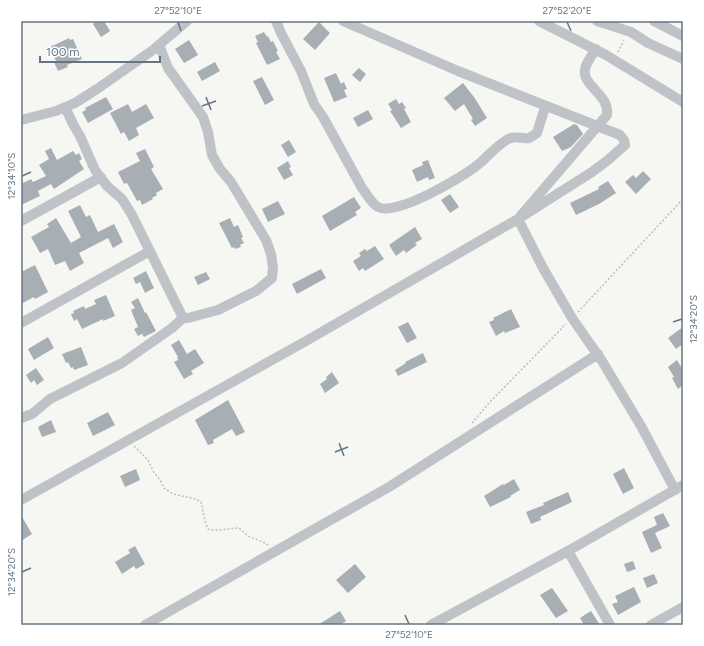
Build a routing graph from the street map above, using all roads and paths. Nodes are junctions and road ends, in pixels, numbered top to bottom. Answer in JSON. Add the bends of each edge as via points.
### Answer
{"nodes":[{"id":1,"x":187,"y":21,"type":"edge"},
{"id":2,"x":276,"y":21,"type":"edge"},
{"id":3,"x":344,"y":21,"type":"edge"},
{"id":4,"x":539,"y":21,"type":"edge"},
{"id":5,"x":597,"y":21,"type":"edge"},
{"id":6,"x":654,"y":21,"type":"edge"},
{"id":7,"x":632,"y":32,"type":"junction"},
{"id":8,"x":683,"y":36,"type":"edge"},
{"id":9,"x":159,"y":45,"type":"junction"},
{"id":10,"x":596,"y":49,"type":"junction"},
{"id":11,"x":614,"y":59,"type":"junction"},
{"id":12,"x":683,"y":59,"type":"edge"},
{"id":13,"x":683,"y":102,"type":"edge"},
{"id":14,"x":65,"y":107,"type":"junction"},
{"id":15,"x":545,"y":107,"type":"junction"},
{"id":16,"x":21,"y":120,"type":"edge"},
{"id":17,"x":597,"y":126,"type":"junction"},
{"id":18,"x":101,"y":177,"type":"junction"},
{"id":19,"x":518,"y":219,"type":"junction"},
{"id":20,"x":21,"y":221,"type":"edge"},
{"id":21,"x":150,"y":250,"type":"junction"},
{"id":22,"x":183,"y":318,"type":"junction"},
{"id":23,"x":21,"y":323,"type":"edge"},
{"id":24,"x":598,"y":354,"type":"junction"},
{"id":25,"x":21,"y":418,"type":"edge"},
{"id":26,"x":129,"y":441,"type":"junction"},
{"id":27,"x":679,"y":488,"type":"edge"},
{"id":28,"x":21,"y":500,"type":"edge"},
{"id":29,"x":276,"y":551,"type":"junction"},
{"id":30,"x":568,"y":551,"type":"junction"},
{"id":31,"x":683,"y":607,"type":"edge"},
{"id":32,"x":144,"y":625,"type":"edge"},
{"id":33,"x":431,"y":625,"type":"edge"},
{"id":34,"x":610,"y":625,"type":"edge"},
{"id":35,"x":651,"y":625,"type":"edge"}],
"edges":[{"from":1,"to":9,"type":"street"},
{"from":2,"to":15,"type":"street","via":[[314,104],[362,188],[378,207],[390,209],[425,196],[479,164],[510,138],[530,138],[537,133]]},
{"from":3,"to":15,"type":"street"},
{"from":4,"to":10,"type":"street"},
{"from":5,"to":7,"type":"street"},
{"from":6,"to":8,"type":"street"},
{"from":7,"to":11,"type":"path"},
{"from":7,"to":12,"type":"street","via":[[648,43]]},
{"from":9,"to":14,"type":"street","via":[[97,89]]},
{"from":9,"to":22,"type":"street","via":[[168,68],[203,117],[212,155],[266,240],[273,268],[272,278],[256,291],[218,310]]},
{"from":10,"to":11,"type":"street"},
{"from":10,"to":17,"type":"street","via":[[585,70],[593,89],[602,96],[608,109],[607,115]]},
{"from":11,"to":13,"type":"street"},
{"from":14,"to":16,"type":"street"},
{"from":14,"to":18,"type":"street","via":[[95,170]]},
{"from":15,"to":17,"type":"street"},
{"from":17,"to":19,"type":"street"},
{"from":17,"to":19,"type":"street","via":[[620,135],[625,145],[592,172]]},
{"from":18,"to":20,"type":"street"},
{"from":18,"to":21,"type":"street","via":[[122,199]]},
{"from":19,"to":24,"type":"street","via":[[569,312]]},
{"from":19,"to":26,"type":"street"},
{"from":21,"to":22,"type":"street"},
{"from":21,"to":23,"type":"street"},
{"from":22,"to":25,"type":"street","via":[[122,363],[50,398],[32,414]]},
{"from":24,"to":27,"type":"street"},
{"from":24,"to":29,"type":"street","via":[[389,487]]},
{"from":26,"to":28,"type":"street"},
{"from":26,"to":29,"type":"path","via":[[148,460],[164,488],[172,494],[201,502],[208,529],[217,532],[239,528],[248,536]]},
{"from":27,"to":30,"type":"street"},
{"from":29,"to":32,"type":"street"},
{"from":30,"to":33,"type":"street"},
{"from":30,"to":34,"type":"street"},
{"from":31,"to":35,"type":"street"}]}
